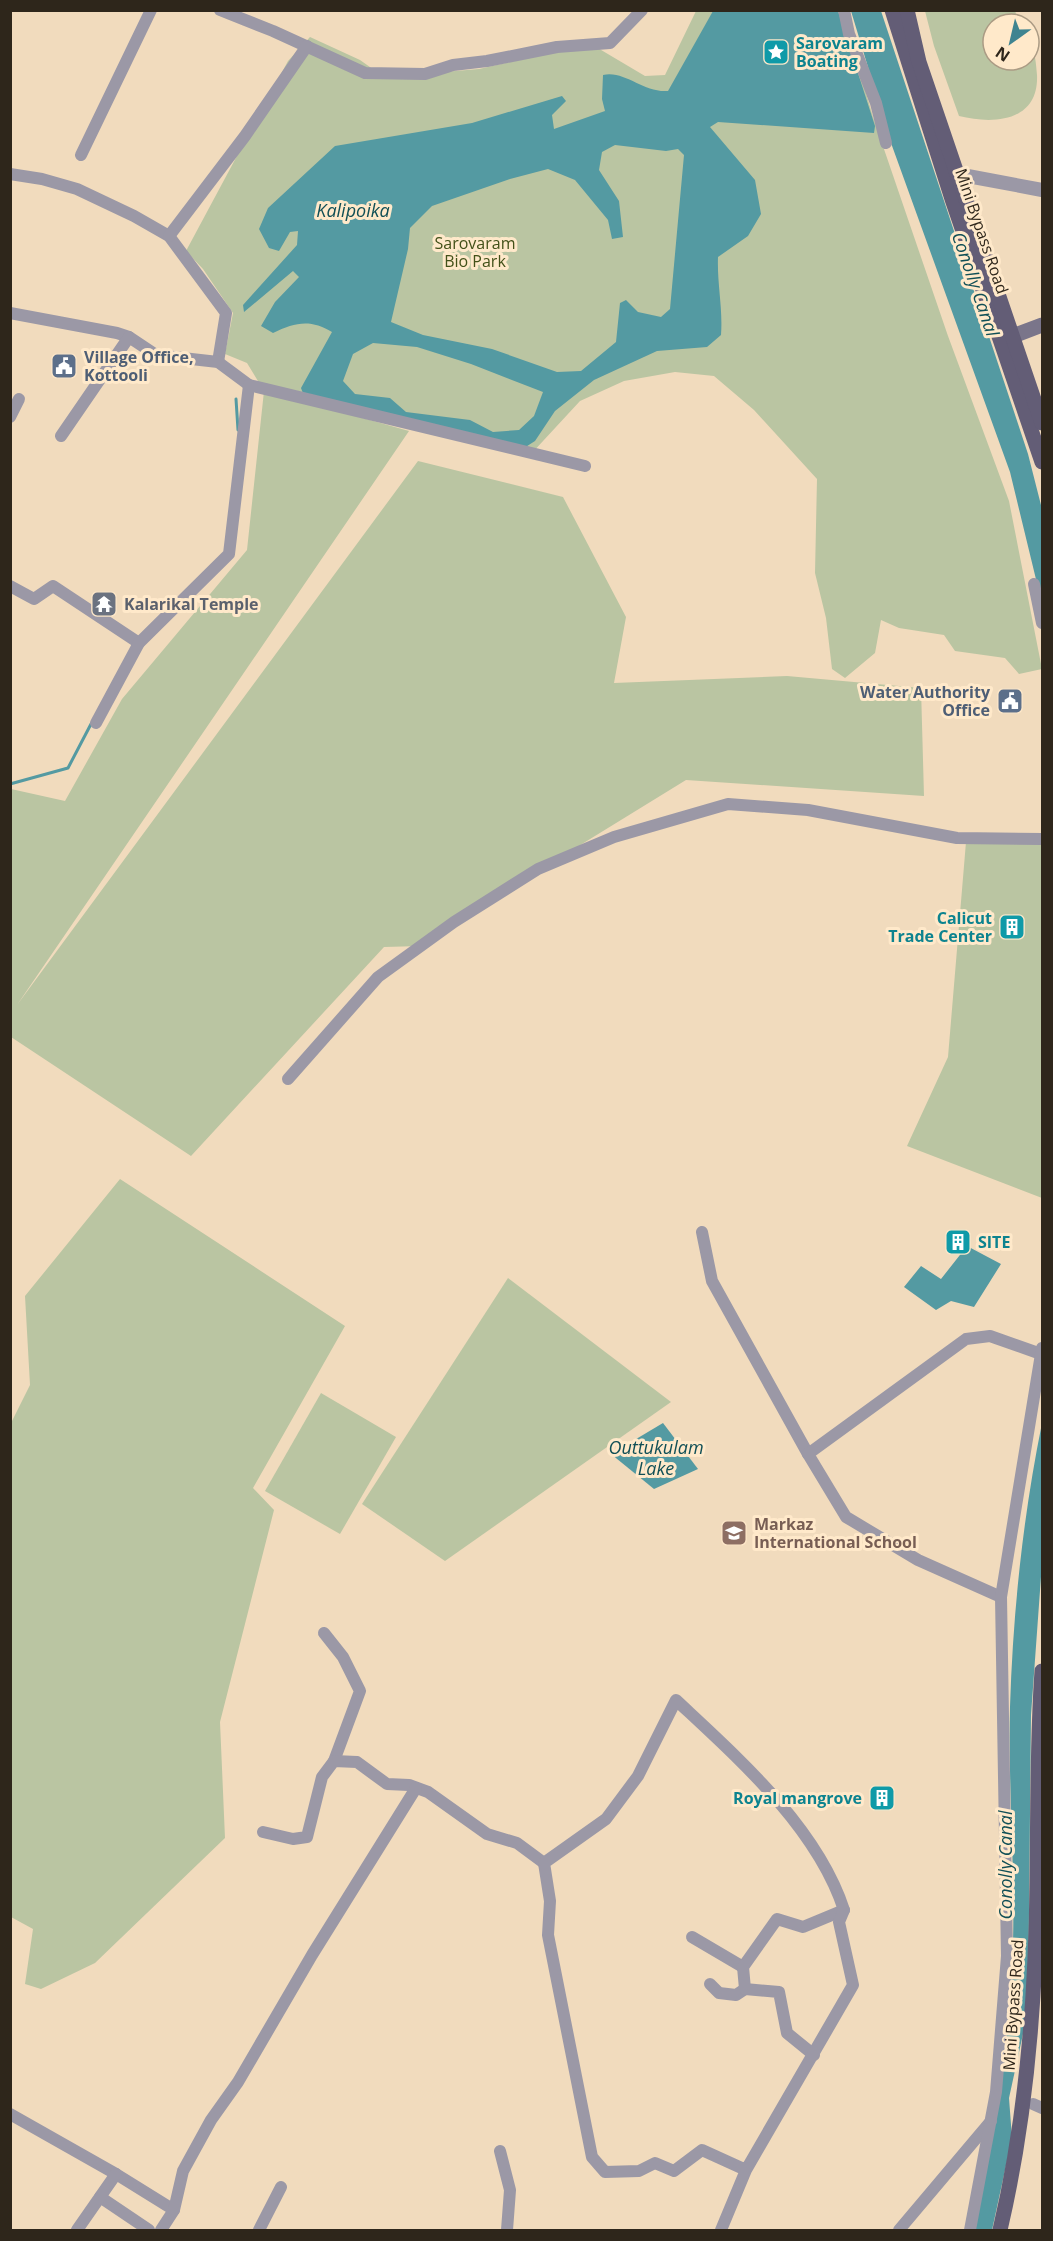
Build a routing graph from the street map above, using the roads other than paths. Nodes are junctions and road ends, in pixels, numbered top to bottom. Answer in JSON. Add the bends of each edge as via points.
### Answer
{"nodes":[{"id":1,"x":151,"y":10,"type":"edge"},
{"id":2,"x":220,"y":10,"type":"edge"},
{"id":3,"x":642,"y":10,"type":"edge"},
{"id":4,"x":844,"y":10,"type":"edge"},
{"id":5,"x":892,"y":10,"type":"edge"},
{"id":6,"x":907,"y":10,"type":"edge"},
{"id":7,"x":307,"y":46,"type":"junction"},
{"id":8,"x":886,"y":143,"type":"dead end"},
{"id":9,"x":81,"y":155,"type":"dead end"},
{"id":10,"x":10,"y":174,"type":"edge"},
{"id":11,"x":957,"y":174,"type":"junction"},
{"id":12,"x":1042,"y":190,"type":"edge"},
{"id":13,"x":169,"y":236,"type":"junction"},
{"id":14,"x":10,"y":313,"type":"edge"},
{"id":15,"x":1042,"y":325,"type":"edge"},
{"id":16,"x":129,"y":337,"type":"junction"},
{"id":17,"x":1007,"y":338,"type":"junction"},
{"id":18,"x":218,"y":362,"type":"junction"},
{"id":19,"x":249,"y":385,"type":"junction"},
{"id":20,"x":19,"y":399,"type":"dead end"},
{"id":21,"x":10,"y":417,"type":"edge"},
{"id":22,"x":1042,"y":423,"type":"edge"},
{"id":23,"x":61,"y":436,"type":"dead end"},
{"id":24,"x":1042,"y":462,"type":"edge"},
{"id":25,"x":585,"y":466,"type":"dead end"},
{"id":26,"x":1034,"y":584,"type":"dead end"},
{"id":27,"x":10,"y":586,"type":"edge"},
{"id":28,"x":1042,"y":623,"type":"edge"},
{"id":29,"x":139,"y":644,"type":"junction"},
{"id":30,"x":96,"y":723,"type":"dead end"},
{"id":31,"x":1042,"y":839,"type":"edge"},
{"id":32,"x":288,"y":1079,"type":"dead end"},
{"id":33,"x":702,"y":1232,"type":"dead end"},
{"id":34,"x":1042,"y":1351,"type":"edge"},
{"id":35,"x":808,"y":1454,"type":"junction"},
{"id":36,"x":1001,"y":1596,"type":"junction"},
{"id":37,"x":324,"y":1633,"type":"dead end"},
{"id":38,"x":1042,"y":1671,"type":"edge"},
{"id":39,"x":334,"y":1761,"type":"junction"},
{"id":40,"x":416,"y":1788,"type":"junction"},
{"id":41,"x":263,"y":1832,"type":"dead end"},
{"id":42,"x":544,"y":1863,"type":"junction"},
{"id":43,"x":844,"y":1910,"type":"junction"},
{"id":44,"x":692,"y":1937,"type":"dead end"},
{"id":45,"x":743,"y":1967,"type":"junction"},
{"id":46,"x":710,"y":1984,"type":"dead end"},
{"id":47,"x":745,"y":1989,"type":"junction"},
{"id":48,"x":1042,"y":2017,"type":"edge"},
{"id":49,"x":814,"y":2055,"type":"junction"},
{"id":50,"x":1038,"y":2106,"type":"edge"},
{"id":51,"x":10,"y":2114,"type":"edge"},
{"id":52,"x":991,"y":2121,"type":"junction"},
{"id":53,"x":500,"y":2151,"type":"dead end"},
{"id":54,"x":746,"y":2170,"type":"junction"},
{"id":55,"x":116,"y":2174,"type":"junction"},
{"id":56,"x":280,"y":2187,"type":"dead end"},
{"id":57,"x":100,"y":2197,"type":"junction"},
{"id":58,"x":174,"y":2210,"type":"junction"},
{"id":59,"x":77,"y":2230,"type":"edge"},
{"id":60,"x":149,"y":2230,"type":"edge"},
{"id":61,"x":161,"y":2230,"type":"edge"},
{"id":62,"x":260,"y":2230,"type":"edge"},
{"id":63,"x":507,"y":2230,"type":"edge"},
{"id":64,"x":721,"y":2230,"type":"edge"},
{"id":65,"x":899,"y":2230,"type":"edge"},
{"id":66,"x":970,"y":2230,"type":"edge"},
{"id":67,"x":1000,"y":2230,"type":"edge"},
{"id":68,"x":1006,"y":2230,"type":"edge"}],
"edges":[{"from":1,"to":9,"type":"street"},
{"from":2,"to":7,"type":"street"},
{"from":3,"to":7,"type":"street","via":[[610,43],[556,47],[453,65],[425,74],[365,73]]},
{"from":4,"to":8,"type":"street"},
{"from":5,"to":17,"type":"main road","name":"Mini Bypass Road","via":[[952,199]]},
{"from":6,"to":11,"type":"main road","name":"Mini Bypass Road","via":[[919,62]]},
{"from":7,"to":13,"type":"street"},
{"from":10,"to":13,"type":"street","via":[[76,189]]},
{"from":11,"to":12,"type":"street"},
{"from":11,"to":17,"type":"main road","name":"Mini Bypass Road"},
{"from":13,"to":18,"type":"street","via":[[226,313]]},
{"from":14,"to":16,"type":"street"},
{"from":15,"to":17,"type":"main road"},
{"from":16,"to":18,"type":"street","via":[[156,355]]},
{"from":16,"to":23,"type":"street"},
{"from":17,"to":22,"type":"main road","name":"Mini Bypass Road"},
{"from":17,"to":24,"type":"main road","name":"Mini Bypass Road"},
{"from":18,"to":19,"type":"street"},
{"from":19,"to":25,"type":"street"},
{"from":19,"to":29,"type":"street","via":[[229,554]]},
{"from":20,"to":21,"type":"street"},
{"from":26,"to":28,"type":"street"},
{"from":27,"to":29,"type":"street","via":[[34,599],[53,586]]},
{"from":29,"to":30,"type":"street"},
{"from":31,"to":32,"type":"street","via":[[957,838],[808,810],[728,804],[614,837],[538,869],[378,976]]},
{"from":33,"to":35,"type":"street","via":[[712,1281]]},
{"from":34,"to":35,"type":"street","via":[[990,1336],[966,1339]]},
{"from":34,"to":36,"type":"street"},
{"from":35,"to":36,"type":"street","via":[[846,1517],[918,1560]]},
{"from":36,"to":52,"type":"street","via":[[1007,1956]]},
{"from":37,"to":39,"type":"street","via":[[343,1657],[360,1691]]},
{"from":38,"to":67,"type":"main road","name":"Mini Bypass Road","via":[[1032,2024],[1015,2165]]},
{"from":39,"to":40,"type":"street","via":[[357,1762],[387,1784]]},
{"from":39,"to":41,"type":"street","via":[[322,1777],[306,1837],[293,1839]]},
{"from":40,"to":42,"type":"street","via":[[428,1792],[487,1834],[518,1844]]},
{"from":40,"to":58,"type":"street","via":[[238,2082],[211,2120],[183,2171]]},
{"from":42,"to":43,"type":"street","via":[[606,1819],[638,1776],[676,1700],[726,1748],[813,1845]]},
{"from":42,"to":54,"type":"street","via":[[550,1902],[548,1935],[592,2157],[605,2172],[639,2171],[655,2163],[674,2171],[702,2150]]},
{"from":43,"to":45,"type":"street","via":[[803,1928],[777,1919]]},
{"from":43,"to":49,"type":"street","via":[[839,1922],[853,1985]]},
{"from":44,"to":45,"type":"street"},
{"from":45,"to":47,"type":"street"},
{"from":46,"to":47,"type":"street","via":[[720,1993],[736,1995]]},
{"from":47,"to":49,"type":"street","via":[[779,1992],[787,2033]]},
{"from":48,"to":50,"type":"main road","name":"Mini Bypass Road"},
{"from":49,"to":54,"type":"street"},
{"from":50,"to":68,"type":"main road","name":"Mini Bypass Road"},
{"from":51,"to":55,"type":"street"},
{"from":52,"to":65,"type":"street"},
{"from":52,"to":66,"type":"street"},
{"from":53,"to":63,"type":"street","via":[[510,2190]]},
{"from":54,"to":64,"type":"street"},
{"from":55,"to":57,"type":"street"},
{"from":55,"to":58,"type":"street"},
{"from":56,"to":62,"type":"street"},
{"from":57,"to":59,"type":"street"},
{"from":57,"to":60,"type":"street"},
{"from":58,"to":61,"type":"street"}]}
